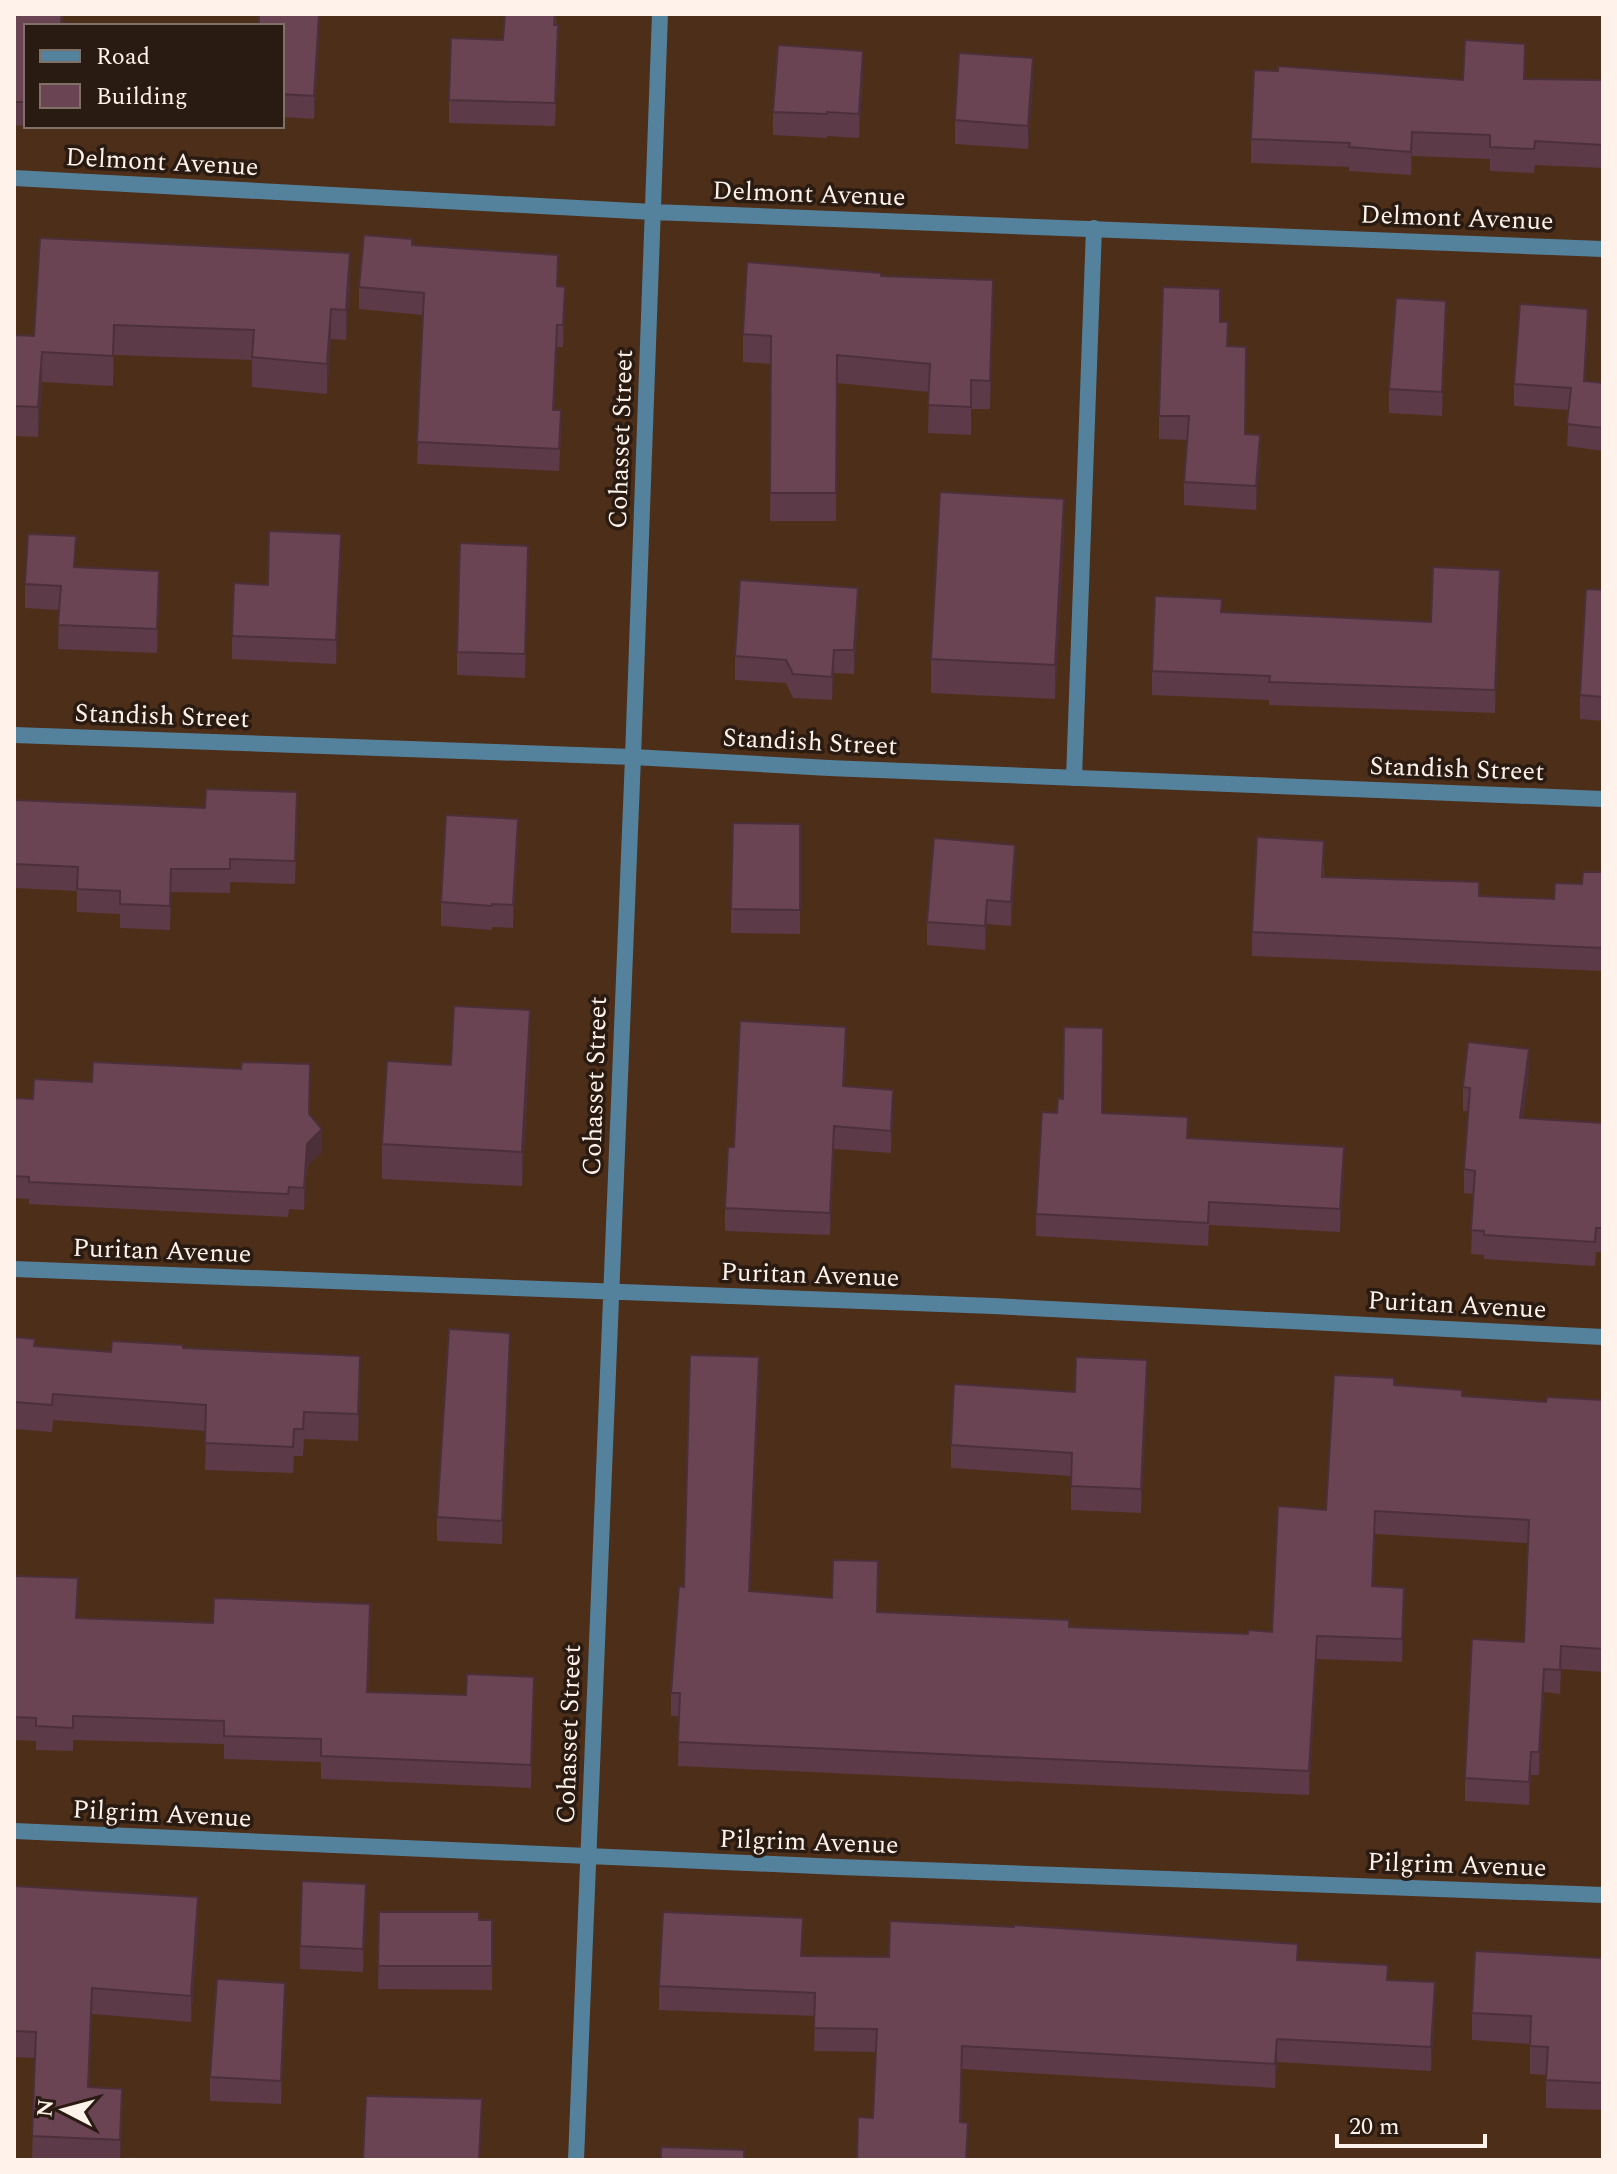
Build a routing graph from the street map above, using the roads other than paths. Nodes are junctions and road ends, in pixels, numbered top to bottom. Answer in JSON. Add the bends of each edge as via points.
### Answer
{"nodes":[{"id":1,"x":660,"y":14,"type":"edge"},
{"id":2,"x":14,"y":178,"type":"edge"},
{"id":3,"x":653,"y":212,"type":"junction"},
{"id":4,"x":1094,"y":228,"type":"junction"},
{"id":5,"x":1603,"y":249,"type":"edge"},
{"id":6,"x":14,"y":735,"type":"edge"},
{"id":7,"x":633,"y":757,"type":"junction"},
{"id":8,"x":1074,"y":778,"type":"junction"},
{"id":9,"x":1603,"y":799,"type":"edge"},
{"id":10,"x":14,"y":1269,"type":"edge"},
{"id":11,"x":610,"y":1291,"type":"junction"},
{"id":12,"x":1603,"y":1337,"type":"edge"},
{"id":13,"x":14,"y":1831,"type":"edge"},
{"id":14,"x":588,"y":1857,"type":"junction"},
{"id":15,"x":1603,"y":1895,"type":"edge"},
{"id":16,"x":576,"y":2160,"type":"edge"}],
"edges":[{"from":1,"to":3,"type":"street","name":"Cohasset Street"},
{"from":2,"to":3,"type":"street","name":"Delmont Avenue"},
{"from":3,"to":4,"type":"street","name":"Delmont Avenue"},
{"from":3,"to":7,"type":"street","name":"Cohasset Street"},
{"from":4,"to":5,"type":"street","name":"Delmont Avenue"},
{"from":4,"to":8,"type":"street"},
{"from":6,"to":7,"type":"street","name":"Standish Street"},
{"from":7,"to":8,"type":"street","name":"Standish Street"},
{"from":7,"to":11,"type":"street","name":"Cohasset Street"},
{"from":8,"to":9,"type":"street","name":"Standish Street"},
{"from":10,"to":11,"type":"street","name":"Puritan Avenue"},
{"from":11,"to":12,"type":"street","name":"Puritan Avenue"},
{"from":11,"to":14,"type":"street","name":"Cohasset Street"},
{"from":13,"to":14,"type":"street","name":"Pilgrim Avenue"},
{"from":14,"to":15,"type":"street","name":"Pilgrim Avenue"},
{"from":14,"to":16,"type":"street","name":"Cohasset Street"}]}
